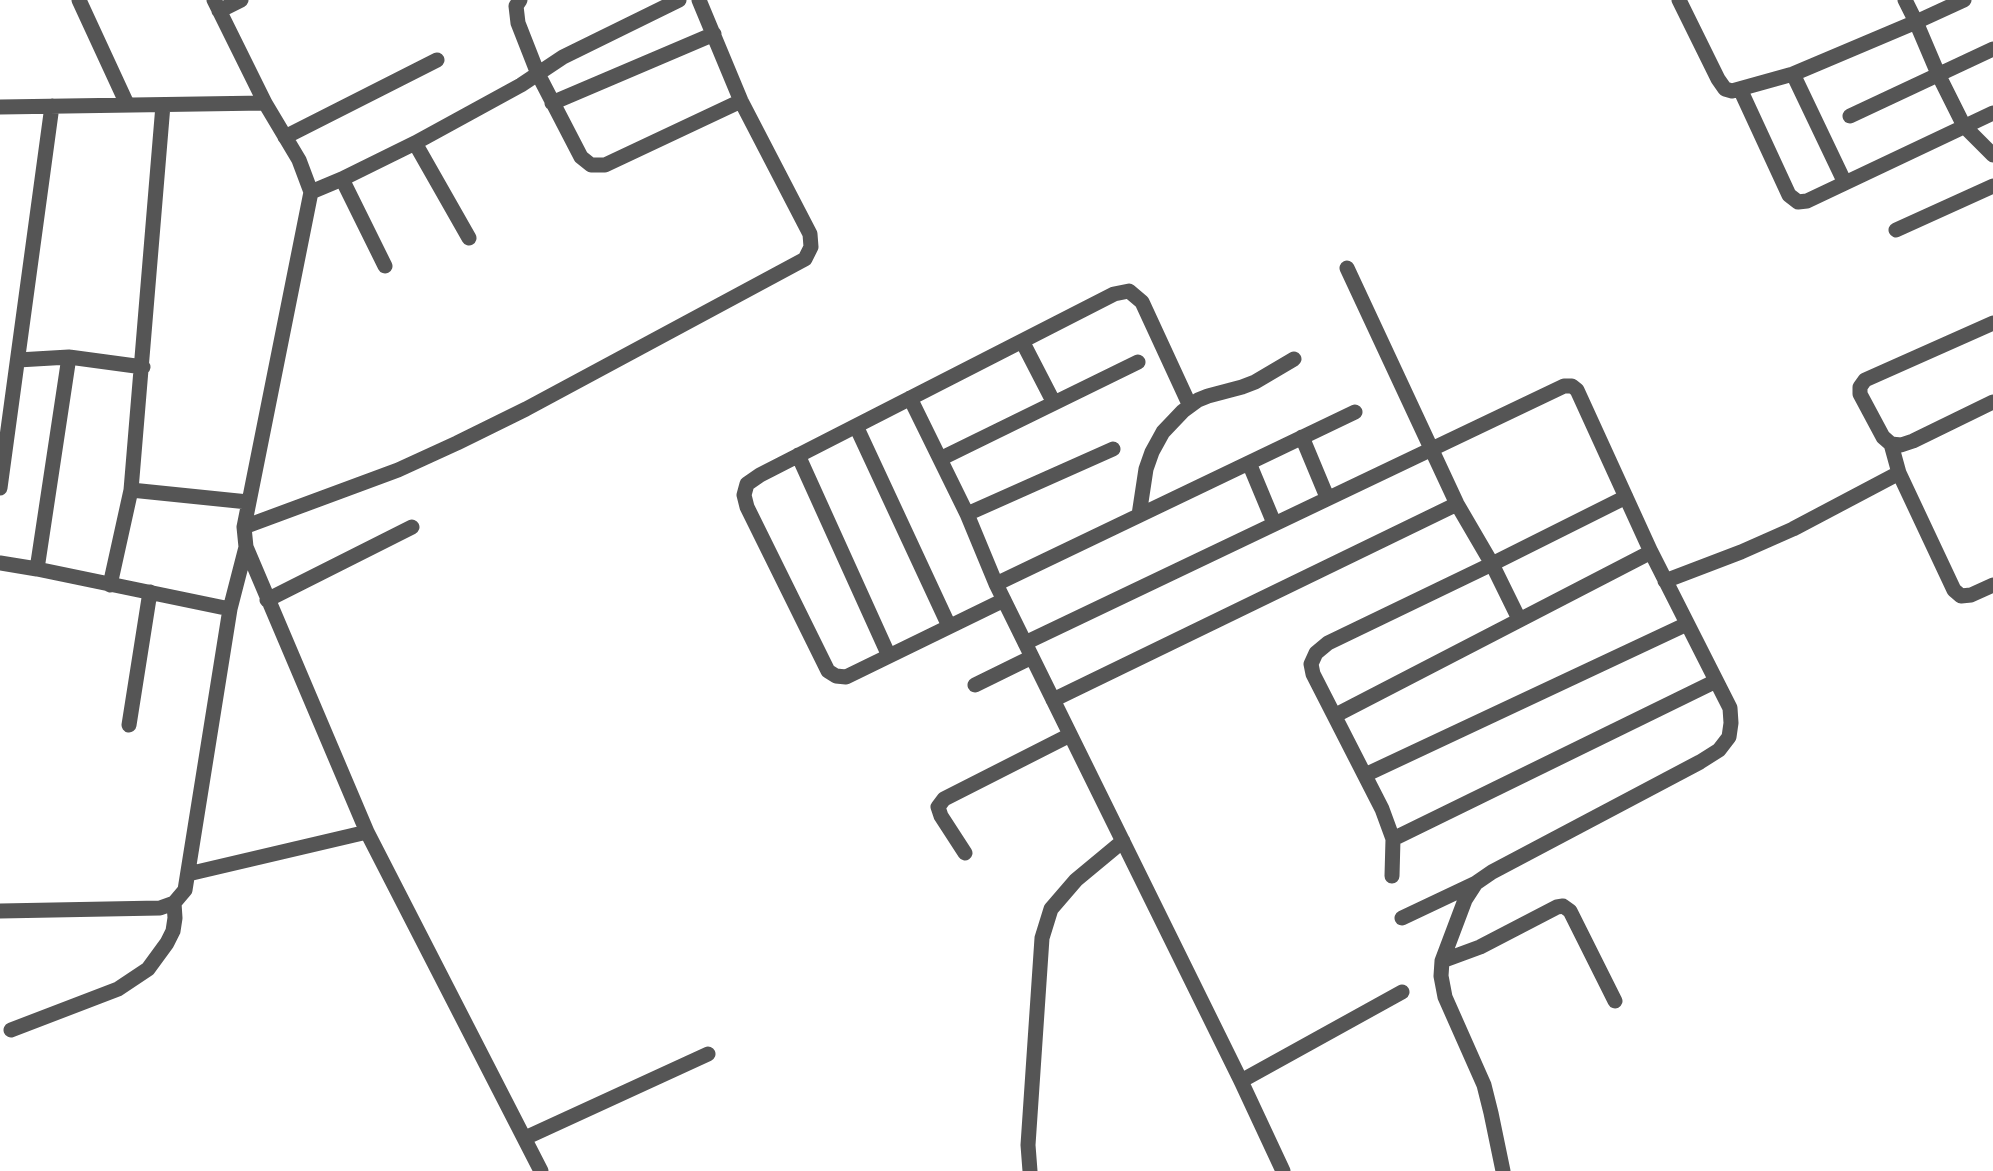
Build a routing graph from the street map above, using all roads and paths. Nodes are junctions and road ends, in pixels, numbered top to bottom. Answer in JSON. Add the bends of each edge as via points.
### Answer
{"nodes":[{"id":1,"x":79,"y":0,"type":"edge"},
{"id":2,"x":241,"y":0,"type":"edge"},
{"id":3,"x":520,"y":0,"type":"edge"},
{"id":4,"x":679,"y":0,"type":"edge"},
{"id":5,"x":699,"y":0,"type":"edge"},
{"id":6,"x":1679,"y":0,"type":"edge"},
{"id":7,"x":1905,"y":0,"type":"edge"},
{"id":8,"x":1964,"y":0,"type":"edge"},
{"id":9,"x":216,"y":5,"type":"edge"},
{"id":10,"x":1916,"y":22,"type":"junction"},
{"id":11,"x":714,"y":34,"type":"junction"},
{"id":12,"x":1993,"y":49,"type":"edge"},
{"id":13,"x":437,"y":60,"type":"dead end"},
{"id":14,"x":538,"y":74,"type":"junction"},
{"id":15,"x":1793,"y":74,"type":"junction"},
{"id":16,"x":1939,"y":76,"type":"junction"},
{"id":17,"x":1740,"y":89,"type":"junction"},
{"id":18,"x":741,"y":101,"type":"junction"},
{"id":19,"x":265,"y":103,"type":"junction"},
{"id":20,"x":552,"y":103,"type":"junction"},
{"id":21,"x":127,"y":104,"type":"junction"},
{"id":22,"x":163,"y":105,"type":"junction"},
{"id":23,"x":52,"y":106,"type":"junction"},
{"id":24,"x":0,"y":107,"type":"edge"},
{"id":25,"x":1993,"y":113,"type":"edge"},
{"id":26,"x":1850,"y":116,"type":"dead end"},
{"id":27,"x":1964,"y":126,"type":"junction"},
{"id":28,"x":285,"y":137,"type":"junction"},
{"id":29,"x":415,"y":143,"type":"junction"},
{"id":30,"x":1993,"y":155,"type":"edge"},
{"id":31,"x":342,"y":179,"type":"junction"},
{"id":32,"x":1845,"y":183,"type":"junction"},
{"id":33,"x":1993,"y":186,"type":"edge"},
{"id":34,"x":311,"y":192,"type":"junction"},
{"id":35,"x":1896,"y":230,"type":"dead end"},
{"id":36,"x":469,"y":238,"type":"dead end"},
{"id":37,"x":386,"y":266,"type":"dead end"},
{"id":38,"x":1347,"y":268,"type":"dead end"},
{"id":39,"x":1993,"y":323,"type":"edge"},
{"id":40,"x":1022,"y":341,"type":"junction"},
{"id":41,"x":69,"y":357,"type":"junction"},
{"id":42,"x":1294,"y":359,"type":"dead end"},
{"id":43,"x":18,"y":360,"type":"junction"},
{"id":44,"x":1138,"y":362,"type":"dead end"},
{"id":45,"x":143,"y":366,"type":"junction"},
{"id":46,"x":910,"y":398,"type":"junction"},
{"id":47,"x":1993,"y":402,"type":"edge"},
{"id":48,"x":1054,"y":403,"type":"junction"},
{"id":49,"x":1190,"y":406,"type":"junction"},
{"id":50,"x":1355,"y":412,"type":"dead end"},
{"id":51,"x":856,"y":426,"type":"junction"},
{"id":52,"x":1302,"y":437,"type":"junction"},
{"id":53,"x":1892,"y":444,"type":"junction"},
{"id":54,"x":1431,"y":448,"type":"junction"},
{"id":55,"x":1113,"y":449,"type":"dead end"},
{"id":56,"x":798,"y":455,"type":"junction"},
{"id":57,"x":940,"y":459,"type":"junction"},
{"id":58,"x":1249,"y":463,"type":"junction"},
{"id":59,"x":1899,"y":473,"type":"junction"},
{"id":60,"x":0,"y":488,"type":"edge"},
{"id":61,"x":131,"y":490,"type":"junction"},
{"id":62,"x":1327,"y":497,"type":"junction"},
{"id":63,"x":1626,"y":497,"type":"junction"},
{"id":64,"x":248,"y":501,"type":"junction"},
{"id":65,"x":1457,"y":504,"type":"junction"},
{"id":66,"x":967,"y":514,"type":"junction"},
{"id":67,"x":1139,"y":515,"type":"junction"},
{"id":68,"x":1274,"y":523,"type":"junction"},
{"id":69,"x":244,"y":527,"type":"junction"},
{"id":70,"x":412,"y":527,"type":"dead end"},
{"id":71,"x":246,"y":548,"type":"junction"},
{"id":72,"x":1651,"y":552,"type":"junction"},
{"id":73,"x":0,"y":563,"type":"edge"},
{"id":74,"x":1492,"y":564,"type":"junction"},
{"id":75,"x":37,"y":569,"type":"junction"},
{"id":76,"x":1665,"y":581,"type":"junction"},
{"id":77,"x":996,"y":584,"type":"junction"},
{"id":78,"x":110,"y":585,"type":"junction"},
{"id":79,"x":1993,"y":585,"type":"edge"},
{"id":80,"x":150,"y":592,"type":"junction"},
{"id":81,"x":267,"y":600,"type":"junction"},
{"id":82,"x":1004,"y":600,"type":"junction"},
{"id":83,"x":230,"y":609,"type":"junction"},
{"id":84,"x":1519,"y":619,"type":"junction"},
{"id":85,"x":1687,"y":624,"type":"junction"},
{"id":86,"x":950,"y":626,"type":"junction"},
{"id":87,"x":1029,"y":650,"type":"junction"},
{"id":88,"x":889,"y":656,"type":"junction"},
{"id":89,"x":1716,"y":681,"type":"junction"},
{"id":90,"x":975,"y":685,"type":"dead end"},
{"id":91,"x":1053,"y":700,"type":"junction"},
{"id":92,"x":1336,"y":715,"type":"junction"},
{"id":93,"x":129,"y":725,"type":"dead end"},
{"id":94,"x":1070,"y":735,"type":"junction"},
{"id":95,"x":1365,"y":775,"type":"junction"},
{"id":96,"x":367,"y":832,"type":"junction"},
{"id":97,"x":1394,"y":839,"type":"junction"},
{"id":98,"x":1123,"y":841,"type":"junction"},
{"id":99,"x":965,"y":853,"type":"dead end"},
{"id":100,"x":188,"y":874,"type":"junction"},
{"id":101,"x":1392,"y":876,"type":"dead end"},
{"id":102,"x":1476,"y":883,"type":"junction"},
{"id":103,"x":174,"y":903,"type":"junction"},
{"id":104,"x":0,"y":912,"type":"edge"},
{"id":105,"x":1402,"y":918,"type":"dead end"},
{"id":106,"x":1442,"y":962,"type":"junction"},
{"id":107,"x":1402,"y":992,"type":"dead end"},
{"id":108,"x":1615,"y":1001,"type":"dead end"},
{"id":109,"x":11,"y":1030,"type":"dead end"},
{"id":110,"x":708,"y":1054,"type":"dead end"},
{"id":111,"x":1241,"y":1081,"type":"junction"},
{"id":112,"x":525,"y":1138,"type":"junction"},
{"id":113,"x":541,"y":1171,"type":"edge"},
{"id":114,"x":1030,"y":1171,"type":"edge"},
{"id":115,"x":1283,"y":1171,"type":"edge"},
{"id":116,"x":1503,"y":1171,"type":"edge"}],
"edges":[{"from":1,"to":21,"type":"street"},
{"from":2,"to":9,"type":"street"},
{"from":3,"to":14,"type":"street","via":[[516,6],[518,23]]},
{"from":4,"to":14,"type":"street","via":[[563,57]]},
{"from":5,"to":11,"type":"street"},
{"from":6,"to":17,"type":"street","via":[[1718,79],[1725,89]]},
{"from":7,"to":10,"type":"street"},
{"from":8,"to":10,"type":"street"},
{"from":9,"to":19,"type":"street"},
{"from":10,"to":15,"type":"street"},
{"from":10,"to":16,"type":"street"},
{"from":11,"to":18,"type":"street"},
{"from":11,"to":20,"type":"street"},
{"from":12,"to":16,"type":"street"},
{"from":13,"to":28,"type":"street"},
{"from":14,"to":20,"type":"street"},
{"from":14,"to":29,"type":"street"},
{"from":15,"to":17,"type":"street"},
{"from":15,"to":32,"type":"street"},
{"from":16,"to":26,"type":"street"},
{"from":16,"to":27,"type":"street"},
{"from":17,"to":32,"type":"street","via":[[1789,195],[1798,202],[1807,201]]},
{"from":18,"to":20,"type":"street","via":[[605,165],[591,165],[581,157]]},
{"from":18,"to":69,"type":"street","via":[[810,234],[812,247],[806,259],[457,443],[398,470]]},
{"from":19,"to":22,"type":"street"},
{"from":19,"to":28,"type":"street"},
{"from":21,"to":22,"type":"street"},
{"from":21,"to":23,"type":"street"},
{"from":22,"to":45,"type":"street"},
{"from":23,"to":24,"type":"street"},
{"from":23,"to":43,"type":"street"},
{"from":25,"to":27,"type":"street"},
{"from":27,"to":30,"type":"street"},
{"from":27,"to":32,"type":"street"},
{"from":28,"to":34,"type":"street"},
{"from":29,"to":31,"type":"street"},
{"from":29,"to":36,"type":"street"},
{"from":31,"to":34,"type":"street"},
{"from":31,"to":37,"type":"street"},
{"from":33,"to":35,"type":"street"},
{"from":34,"to":64,"type":"street"},
{"from":38,"to":54,"type":"street"},
{"from":39,"to":53,"type":"street","via":[[1865,380],[1860,394],[1883,437]]},
{"from":40,"to":46,"type":"street"},
{"from":40,"to":48,"type":"street"},
{"from":40,"to":49,"type":"street","via":[[1114,294],[1129,291],[1142,302]]},
{"from":41,"to":43,"type":"street"},
{"from":41,"to":45,"type":"street"},
{"from":41,"to":75,"type":"street"},
{"from":42,"to":49,"type":"street","via":[[1255,382],[1208,396]]},
{"from":43,"to":60,"type":"street"},
{"from":44,"to":48,"type":"street"},
{"from":45,"to":61,"type":"street"},
{"from":46,"to":51,"type":"street"},
{"from":46,"to":57,"type":"street"},
{"from":47,"to":53,"type":"street","via":[[1913,441]]},
{"from":48,"to":57,"type":"street"},
{"from":49,"to":67,"type":"street","via":[[1162,432],[1152,452]]},
{"from":50,"to":52,"type":"street"},
{"from":51,"to":56,"type":"street"},
{"from":51,"to":86,"type":"street"},
{"from":52,"to":58,"type":"street"},
{"from":52,"to":62,"type":"street"},
{"from":53,"to":59,"type":"street"},
{"from":54,"to":62,"type":"street"},
{"from":54,"to":63,"type":"street","via":[[1563,386],[1572,386],[1582,398]]},
{"from":54,"to":65,"type":"street"},
{"from":55,"to":66,"type":"street"},
{"from":56,"to":88,"type":"street"},
{"from":56,"to":88,"type":"street","via":[[747,484],[747,507],[828,671],[846,677]]},
{"from":57,"to":66,"type":"street"},
{"from":58,"to":67,"type":"street"},
{"from":58,"to":68,"type":"street"},
{"from":59,"to":76,"type":"street","via":[[1793,529]]},
{"from":59,"to":79,"type":"street","via":[[1954,590],[1961,596],[1971,595]]},
{"from":61,"to":64,"type":"street"},
{"from":61,"to":78,"type":"street"},
{"from":62,"to":68,"type":"street"},
{"from":63,"to":72,"type":"street"},
{"from":63,"to":74,"type":"street"},
{"from":64,"to":69,"type":"street"},
{"from":65,"to":74,"type":"street"},
{"from":65,"to":91,"type":"street"},
{"from":66,"to":77,"type":"street"},
{"from":67,"to":77,"type":"street"},
{"from":68,"to":87,"type":"street"},
{"from":69,"to":71,"type":"street"},
{"from":70,"to":81,"type":"street"},
{"from":71,"to":81,"type":"street"},
{"from":71,"to":83,"type":"street"},
{"from":72,"to":76,"type":"street"},
{"from":72,"to":84,"type":"street"},
{"from":73,"to":75,"type":"street"},
{"from":74,"to":84,"type":"street"},
{"from":74,"to":92,"type":"street","via":[[1328,643],[1316,653],[1311,664],[1313,674]]},
{"from":75,"to":78,"type":"street"},
{"from":76,"to":85,"type":"street"},
{"from":77,"to":82,"type":"street"},
{"from":78,"to":80,"type":"street"},
{"from":80,"to":83,"type":"street"},
{"from":80,"to":93,"type":"street"},
{"from":81,"to":96,"type":"street"},
{"from":82,"to":86,"type":"street"},
{"from":82,"to":87,"type":"street"},
{"from":83,"to":100,"type":"street"},
{"from":84,"to":92,"type":"street"},
{"from":85,"to":89,"type":"street"},
{"from":85,"to":95,"type":"street"},
{"from":86,"to":88,"type":"street"},
{"from":87,"to":90,"type":"street"},
{"from":87,"to":91,"type":"street"},
{"from":89,"to":97,"type":"street"},
{"from":89,"to":102,"type":"street","via":[[1730,708],[1731,723],[1729,737],[1719,750]]},
{"from":91,"to":94,"type":"street"},
{"from":92,"to":95,"type":"street"},
{"from":94,"to":98,"type":"street"},
{"from":94,"to":99,"type":"street","via":[[944,799],[938,807],[941,816]]},
{"from":95,"to":97,"type":"street"},
{"from":96,"to":100,"type":"street"},
{"from":96,"to":112,"type":"street"},
{"from":97,"to":101,"type":"street"},
{"from":98,"to":111,"type":"street"},
{"from":98,"to":114,"type":"street","via":[[1076,880],[1051,909],[1042,938],[1028,1145]]},
{"from":100,"to":103,"type":"street","via":[[185,890]]},
{"from":102,"to":105,"type":"street"},
{"from":102,"to":106,"type":"street","via":[[1465,900]]},
{"from":103,"to":104,"type":"street","via":[[160,908]]},
{"from":103,"to":109,"type":"street","via":[[173,931],[148,969],[118,989]]},
{"from":106,"to":108,"type":"street","via":[[1563,906],[1570,911]]},
{"from":106,"to":116,"type":"street","via":[[1445,997],[1484,1084]]},
{"from":107,"to":111,"type":"street"},
{"from":110,"to":112,"type":"street"},
{"from":111,"to":115,"type":"street"},
{"from":112,"to":113,"type":"street"}]}
